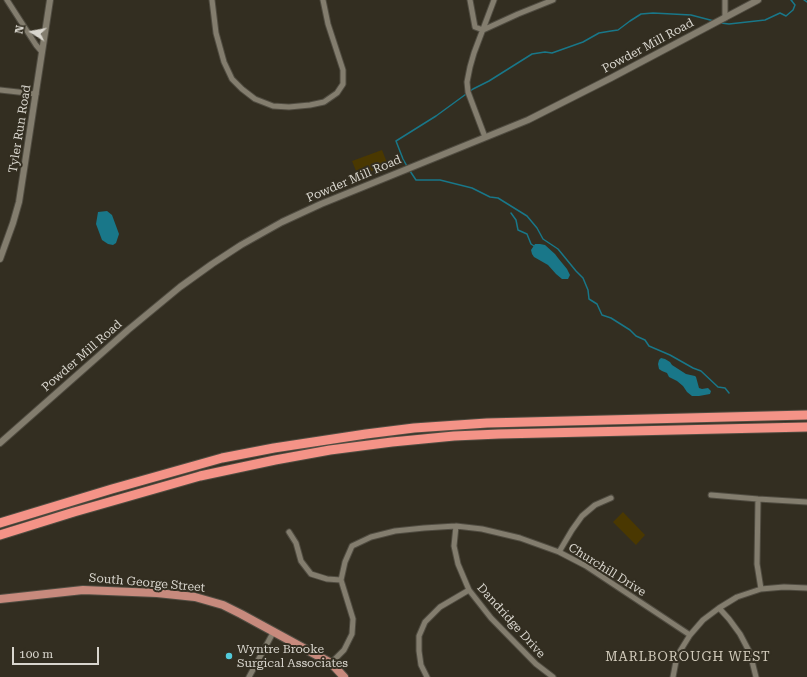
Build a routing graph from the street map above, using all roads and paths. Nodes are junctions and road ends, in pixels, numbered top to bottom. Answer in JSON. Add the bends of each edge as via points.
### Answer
{"nodes":[{"id":1,"x":7,"y":0,"type":"edge"},
{"id":2,"x":50,"y":0,"type":"edge"},
{"id":3,"x":212,"y":0,"type":"edge"},
{"id":4,"x":323,"y":0,"type":"edge"},
{"id":5,"x":470,"y":0,"type":"edge"},
{"id":6,"x":494,"y":0,"type":"edge"},
{"id":7,"x":552,"y":0,"type":"edge"},
{"id":8,"x":725,"y":0,"type":"edge"},
{"id":9,"x":758,"y":0,"type":"edge"},
{"id":10,"x":723,"y":19,"type":"junction"},
{"id":11,"x":483,"y":30,"type":"junction"},
{"id":12,"x":42,"y":52,"type":"junction"},
{"id":13,"x":0,"y":90,"type":"edge"},
{"id":14,"x":36,"y":94,"type":"junction"},
{"id":15,"x":486,"y":137,"type":"junction"},
{"id":16,"x":0,"y":259,"type":"edge"},
{"id":17,"x":807,"y":415,"type":"edge"},
{"id":18,"x":807,"y":427,"type":"edge"},
{"id":19,"x":0,"y":443,"type":"edge"},
{"id":20,"x":711,"y":495,"type":"dead end"},
{"id":21,"x":611,"y":498,"type":"dead end"},
{"id":22,"x":758,"y":499,"type":"junction"},
{"id":23,"x":807,"y":502,"type":"edge"},
{"id":24,"x":0,"y":523,"type":"edge"},
{"id":25,"x":456,"y":526,"type":"junction"},
{"id":26,"x":288,"y":532,"type":"dead end"},
{"id":27,"x":0,"y":535,"type":"edge"},
{"id":28,"x":559,"y":552,"type":"junction"},
{"id":29,"x":341,"y":580,"type":"junction"},
{"id":30,"x":807,"y":588,"type":"edge"},
{"id":31,"x":761,"y":589,"type":"junction"},
{"id":32,"x":469,"y":590,"type":"junction"},
{"id":33,"x":0,"y":599,"type":"edge"},
{"id":34,"x":719,"y":608,"type":"junction"},
{"id":35,"x":274,"y":631,"type":"junction"},
{"id":36,"x":690,"y":635,"type":"junction"},
{"id":37,"x":331,"y":664,"type":"junction"},
{"id":38,"x":249,"y":677,"type":"edge"},
{"id":39,"x":344,"y":677,"type":"edge"},
{"id":40,"x":428,"y":677,"type":"edge"},
{"id":41,"x":553,"y":677,"type":"edge"},
{"id":42,"x":673,"y":677,"type":"edge"},
{"id":43,"x":756,"y":677,"type":"edge"}],
"edges":[{"from":1,"to":12,"type":"street"},
{"from":2,"to":12,"type":"street","name":"Tyler Run Road"},
{"from":3,"to":4,"type":"street","via":[[216,33],[232,79],[255,99],[273,106],[289,107],[324,102],[337,93],[343,84],[343,70]]},
{"from":5,"to":11,"type":"street","via":[[475,27]]},
{"from":6,"to":11,"type":"street"},
{"from":7,"to":11,"type":"street"},
{"from":8,"to":10,"type":"street"},
{"from":9,"to":10,"type":"street","name":"Powder Mill Road"},
{"from":10,"to":15,"type":"street","name":"Powder Mill Road","via":[[549,110]]},
{"from":11,"to":15,"type":"street","via":[[467,82],[469,94]]},
{"from":12,"to":14,"type":"street","name":"Tyler Run Road"},
{"from":13,"to":14,"type":"street"},
{"from":14,"to":16,"type":"street","name":"Tyler Run Road","via":[[19,202]]},
{"from":15,"to":19,"type":"street","name":"Powder Mill Road","via":[[321,204],[241,245],[180,287]]},
{"from":17,"to":24,"type":"highway","via":[[487,423],[358,435],[222,458]]},
{"from":18,"to":27,"type":"highway","via":[[454,436],[330,450],[200,476]]},
{"from":20,"to":22,"type":"street"},
{"from":21,"to":28,"type":"street","via":[[595,505],[582,516]]},
{"from":22,"to":23,"type":"street"},
{"from":22,"to":31,"type":"street","via":[[757,564]]},
{"from":25,"to":28,"type":"street","name":"Churchill Drive","via":[[482,528]]},
{"from":25,"to":29,"type":"street","name":"Churchill Drive","via":[[395,531],[370,537],[352,546],[344,562]]},
{"from":25,"to":32,"type":"street","name":"Dandridge Drive","via":[[454,546],[458,564]]},
{"from":26,"to":29,"type":"street","via":[[296,543],[301,561],[311,574],[327,580]]},
{"from":28,"to":36,"type":"street","name":"Churchill Drive","via":[[586,566]]},
{"from":29,"to":37,"type":"street","name":"Churchill Drive","via":[[353,619],[352,634],[344,650]]},
{"from":30,"to":31,"type":"street"},
{"from":31,"to":34,"type":"street","via":[[737,597]]},
{"from":32,"to":40,"type":"street","via":[[440,607],[425,622],[419,636],[419,651],[421,665]]},
{"from":32,"to":41,"type":"street","name":"Dandridge Drive","via":[[491,618],[536,664]]},
{"from":33,"to":35,"type":"main road","name":"South George Street","via":[[83,590],[195,597],[223,605]]},
{"from":34,"to":36,"type":"street","via":[[703,620]]},
{"from":34,"to":43,"type":"street","via":[[744,640]]},
{"from":35,"to":37,"type":"main road","name":"South George Street"},
{"from":35,"to":38,"type":"street"},
{"from":36,"to":42,"type":"street","via":[[678,656]]},
{"from":37,"to":39,"type":"main road","name":"South George Street"}]}
